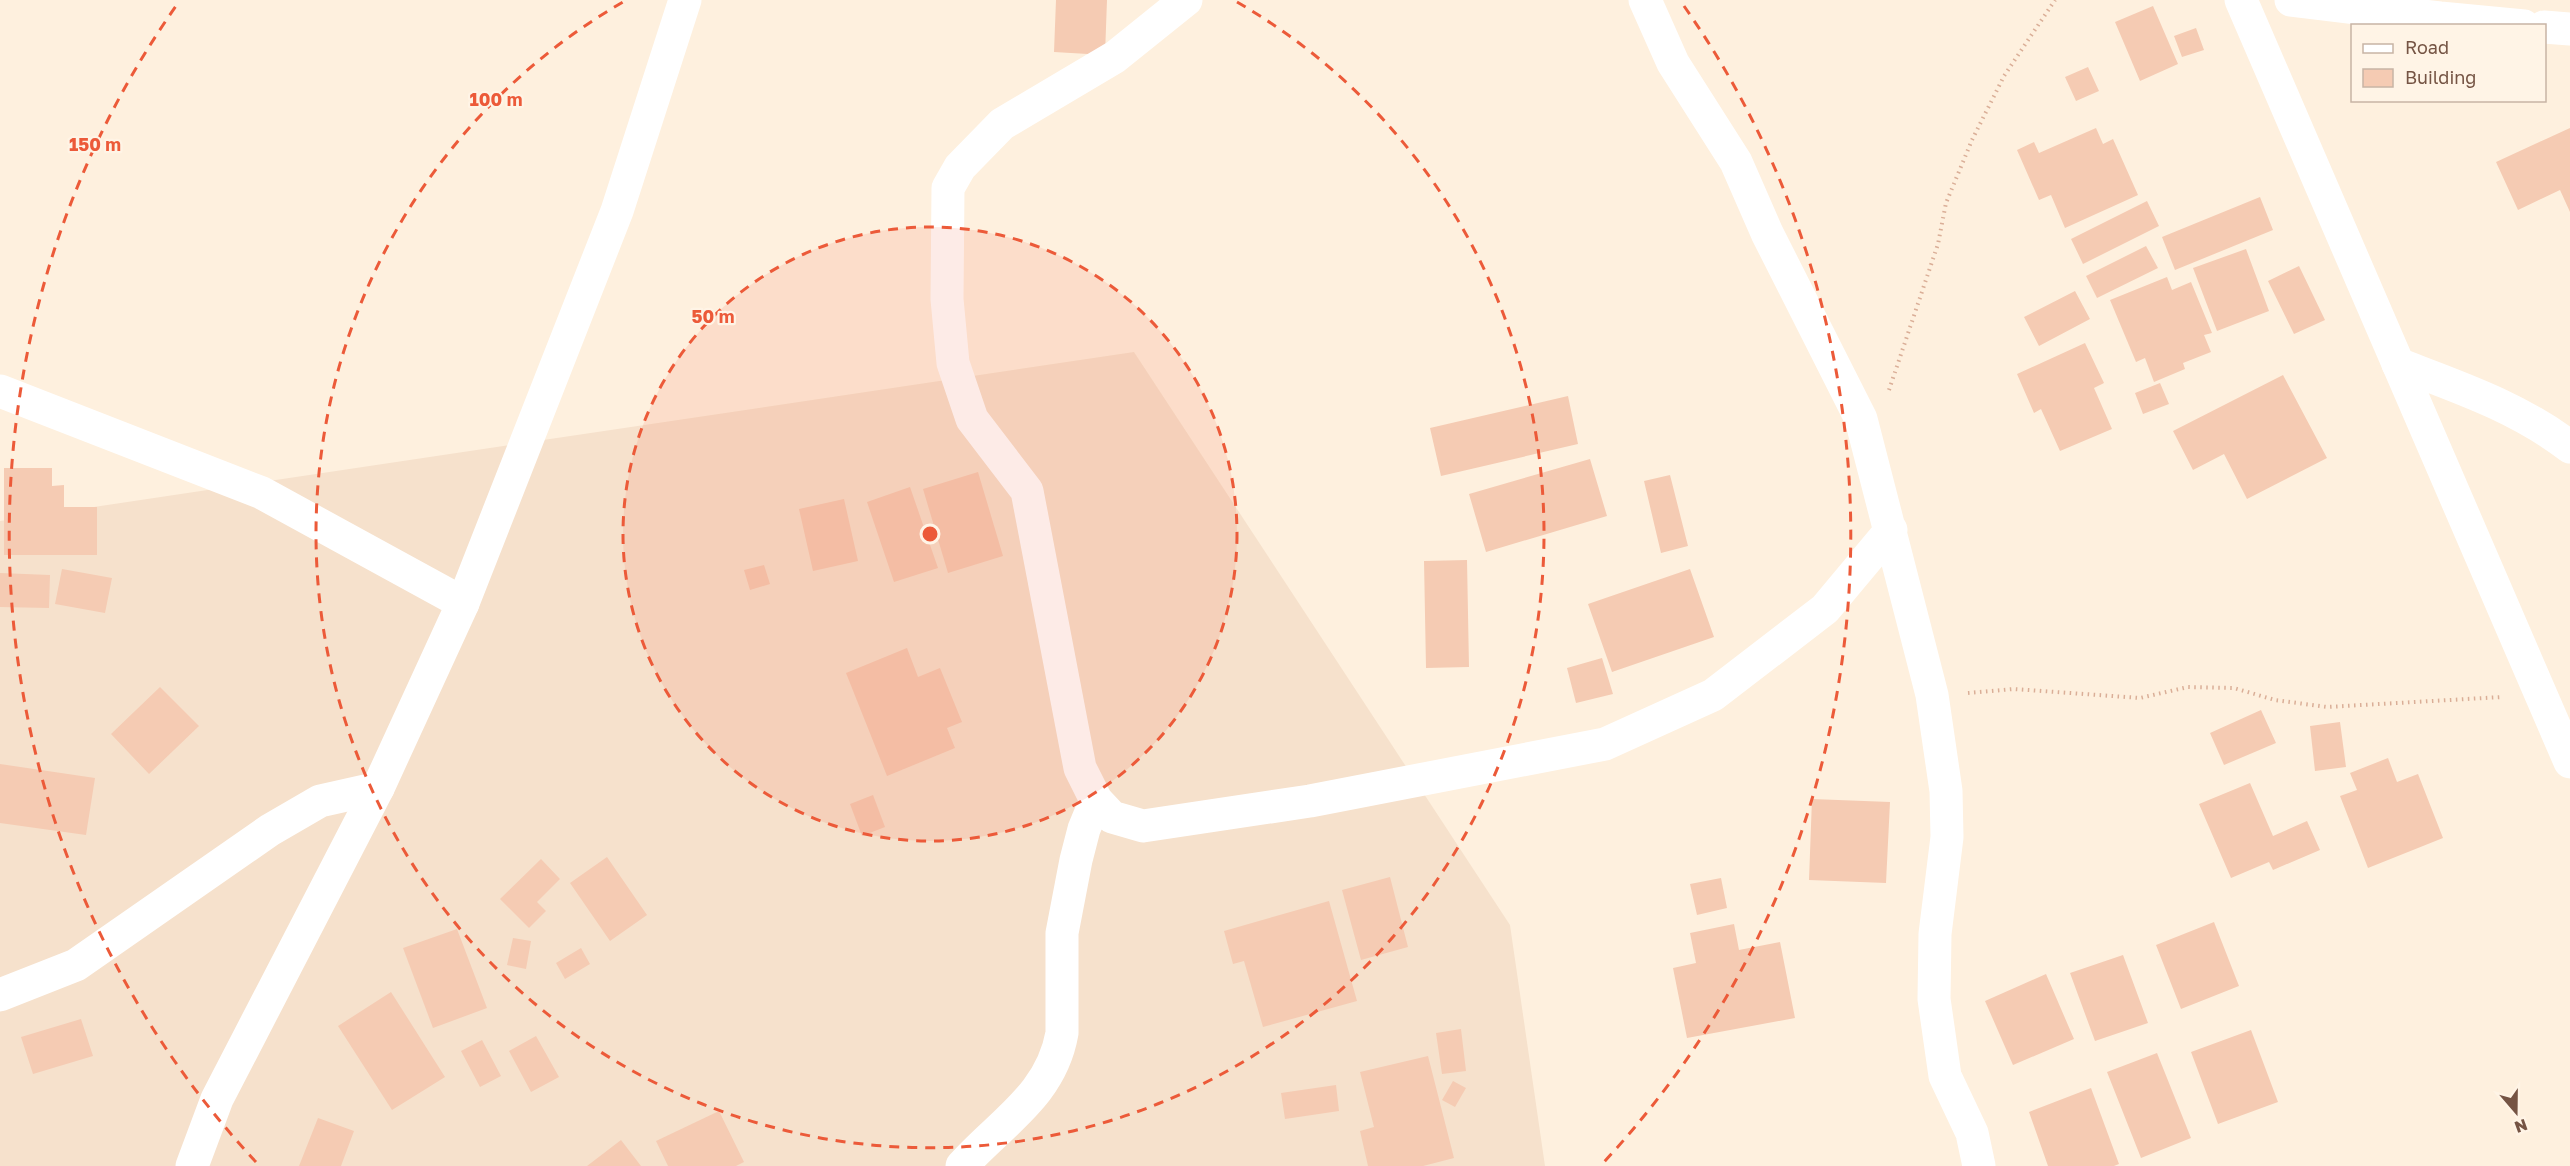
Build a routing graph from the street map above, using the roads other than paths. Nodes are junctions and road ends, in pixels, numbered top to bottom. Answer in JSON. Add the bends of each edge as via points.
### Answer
{"nodes":[{"id":1,"x":685,"y":0,"type":"edge"},
{"id":2,"x":1186,"y":0,"type":"edge"},
{"id":3,"x":1645,"y":0,"type":"edge"},
{"id":4,"x":2241,"y":0,"type":"edge"},
{"id":5,"x":2291,"y":0,"type":"edge"},
{"id":6,"x":2503,"y":24,"type":"edge"},
{"id":7,"x":2546,"y":27,"type":"edge"},
{"id":8,"x":2570,"y":29,"type":"edge"},
{"id":9,"x":2397,"y":364,"type":"junction"},
{"id":10,"x":0,"y":391,"type":"edge"},
{"id":11,"x":2570,"y":447,"type":"edge"},
{"id":12,"x":1890,"y":530,"type":"junction"},
{"id":13,"x":463,"y":603,"type":"junction"},
{"id":14,"x":2570,"y":762,"type":"edge"},
{"id":15,"x":378,"y":788,"type":"junction"},
{"id":16,"x":1096,"y":800,"type":"junction"},
{"id":17,"x":0,"y":995,"type":"edge"},
{"id":18,"x":192,"y":1166,"type":"edge"},
{"id":19,"x":962,"y":1166,"type":"edge"},
{"id":20,"x":1978,"y":1166,"type":"edge"}],
"edges":[{"from":1,"to":13,"type":"street","via":[[617,211]]},
{"from":2,"to":16,"type":"street","via":[[1115,57],[1002,124],[960,167],[948,188],[947,298],[953,363],[972,419],[1027,491],[1080,768]]},
{"from":3,"to":12,"type":"street","via":[[1672,63],[1736,162],[1767,233],[1861,419]]},
{"from":4,"to":9,"type":"street"},
{"from":5,"to":6,"type":"street"},
{"from":7,"to":8,"type":"street"},
{"from":9,"to":11,"type":"street","via":[[2495,401],[2547,429]]},
{"from":9,"to":14,"type":"street"},
{"from":10,"to":13,"type":"street","via":[[262,493]]},
{"from":12,"to":16,"type":"street","via":[[1825,609],[1713,695],[1605,744],[1310,801],[1143,826],[1112,817]]},
{"from":12,"to":20,"type":"street","via":[[1932,695],[1946,790],[1947,837],[1935,934],[1934,999],[1945,1076],[1972,1133]]},
{"from":13,"to":15,"type":"street"},
{"from":15,"to":17,"type":"street","via":[[320,801],[270,830],[76,965]]},
{"from":15,"to":18,"type":"street","via":[[217,1099]]},
{"from":16,"to":19,"type":"street","via":[[1081,839],[1062,933],[1059,1049],[1019,1113]]}]}
